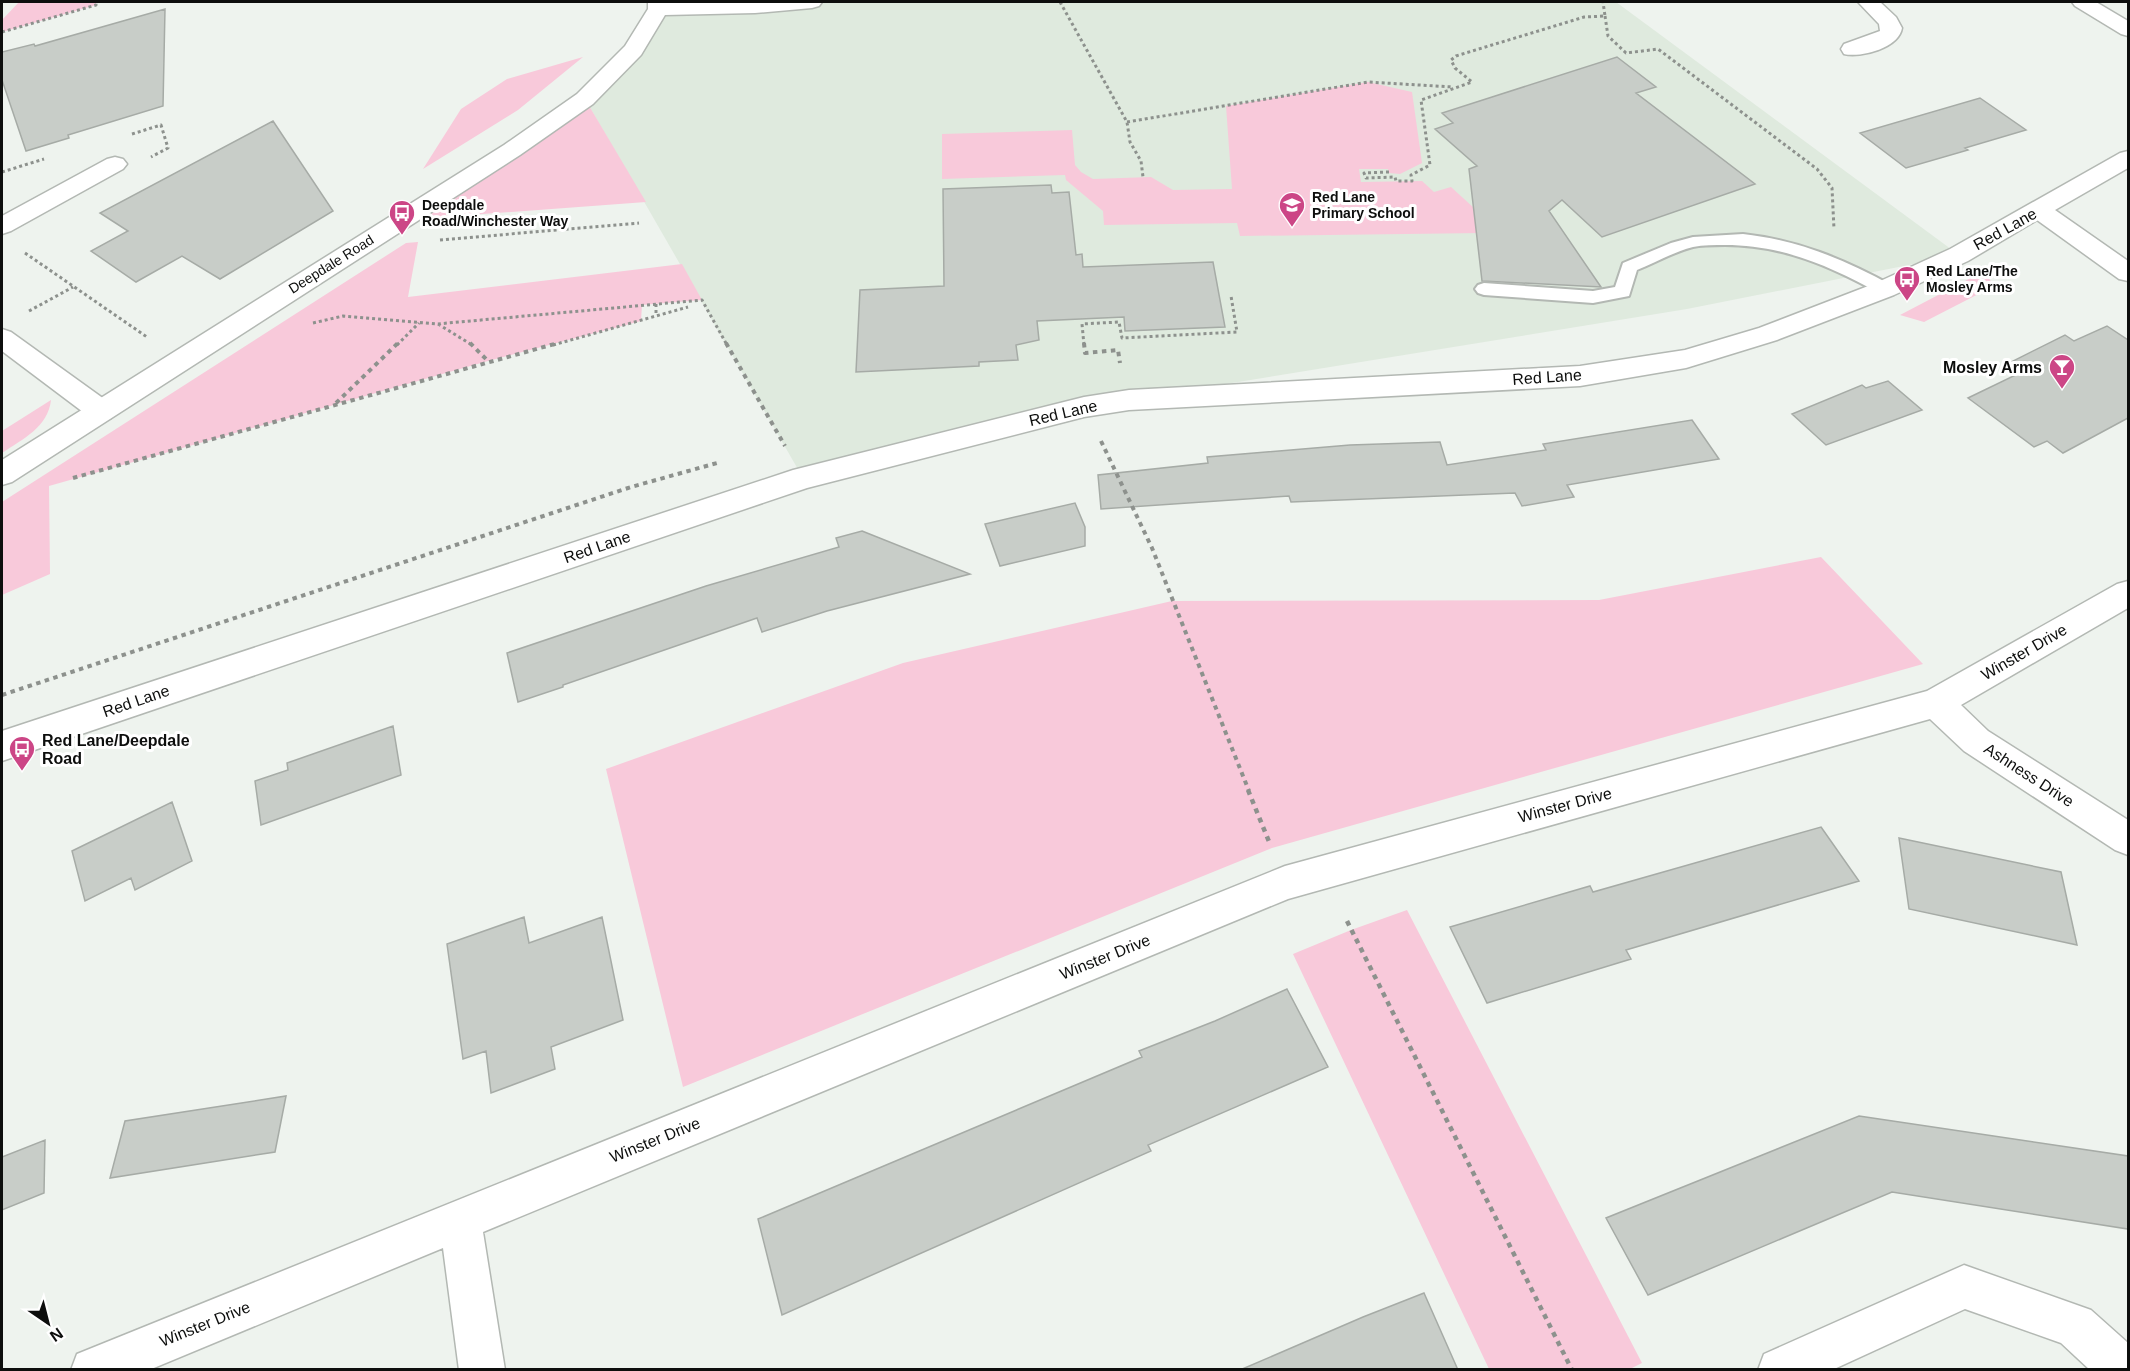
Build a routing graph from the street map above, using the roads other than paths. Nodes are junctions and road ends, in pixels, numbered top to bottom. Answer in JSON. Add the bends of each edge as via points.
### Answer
{"nodes":[{"id":1,"x":812,"y":2,"type":"edge"},
{"id":2,"x":1868,"y":2,"type":"edge"},
{"id":3,"x":2082,"y":2,"type":"edge"},
{"id":4,"x":658,"y":5,"type":"edge"},
{"id":5,"x":2128,"y":30,"type":"edge"},
{"id":6,"x":1872,"y":64,"type":"dead end"},
{"id":7,"x":2128,"y":158,"type":"edge"},
{"id":8,"x":115,"y":164,"type":"dead end"},
{"id":9,"x":2039,"y":210,"type":"junction"},
{"id":10,"x":2,"y":226,"type":"edge"},
{"id":11,"x":2128,"y":273,"type":"edge"},
{"id":12,"x":1885,"y":289,"type":"junction"},
{"id":13,"x":1484,"y":290,"type":"dead end"},
{"id":14,"x":2,"y":338,"type":"edge"},
{"id":15,"x":101,"y":411,"type":"junction"},
{"id":16,"x":2,"y":474,"type":"edge"},
{"id":17,"x":2128,"y":593,"type":"edge"},
{"id":18,"x":1936,"y":703,"type":"junction"},
{"id":19,"x":2,"y":746,"type":"edge"},
{"id":20,"x":2128,"y":839,"type":"edge"},
{"id":21,"x":460,"y":1220,"type":"junction"},
{"id":22,"x":93,"y":1370,"type":"edge"},
{"id":23,"x":482,"y":1370,"type":"edge"},
{"id":24,"x":1780,"y":1370,"type":"edge"},
{"id":25,"x":2125,"y":1370,"type":"edge"}],
"edges":[{"from":1,"to":4,"type":"street","via":[[755,7]]},
{"from":2,"to":6,"type":"street","via":[[1892,25],[1889,38],[1845,44]]},
{"from":3,"to":5,"type":"street"},
{"from":4,"to":15,"type":"street","name":"Deepdale Road","via":[[633,50],[585,99],[512,150]]},
{"from":7,"to":9,"type":"street","name":"Red Lane"},
{"from":8,"to":10,"type":"street","via":[[73,176]]},
{"from":9,"to":11,"type":"street"},
{"from":9,"to":12,"type":"street","name":"Red Lane","via":[[1959,255]]},
{"from":12,"to":13,"type":"lane","via":[[1814,253],[1734,239],[1694,242],[1629,267],[1623,292],[1593,297]]},
{"from":12,"to":19,"type":"street","name":"Red Lane","via":[[1768,334],[1686,359],[1580,376],[1129,400],[1084,407],[803,478]]},
{"from":14,"to":15,"type":"street"},
{"from":15,"to":16,"type":"street","name":"Deepdale Road"},
{"from":17,"to":18,"type":"street","name":"Winster Drive"},
{"from":18,"to":20,"type":"street","name":"Ashness Drive","via":[[1976,741]]},
{"from":18,"to":21,"type":"street","name":"Winster Drive","via":[[1285,883]]},
{"from":21,"to":22,"type":"street","name":"Winster Drive"},
{"from":21,"to":23,"type":"street"},
{"from":24,"to":25,"type":"street","via":[[1964,1287],[2075,1326]]}]}
